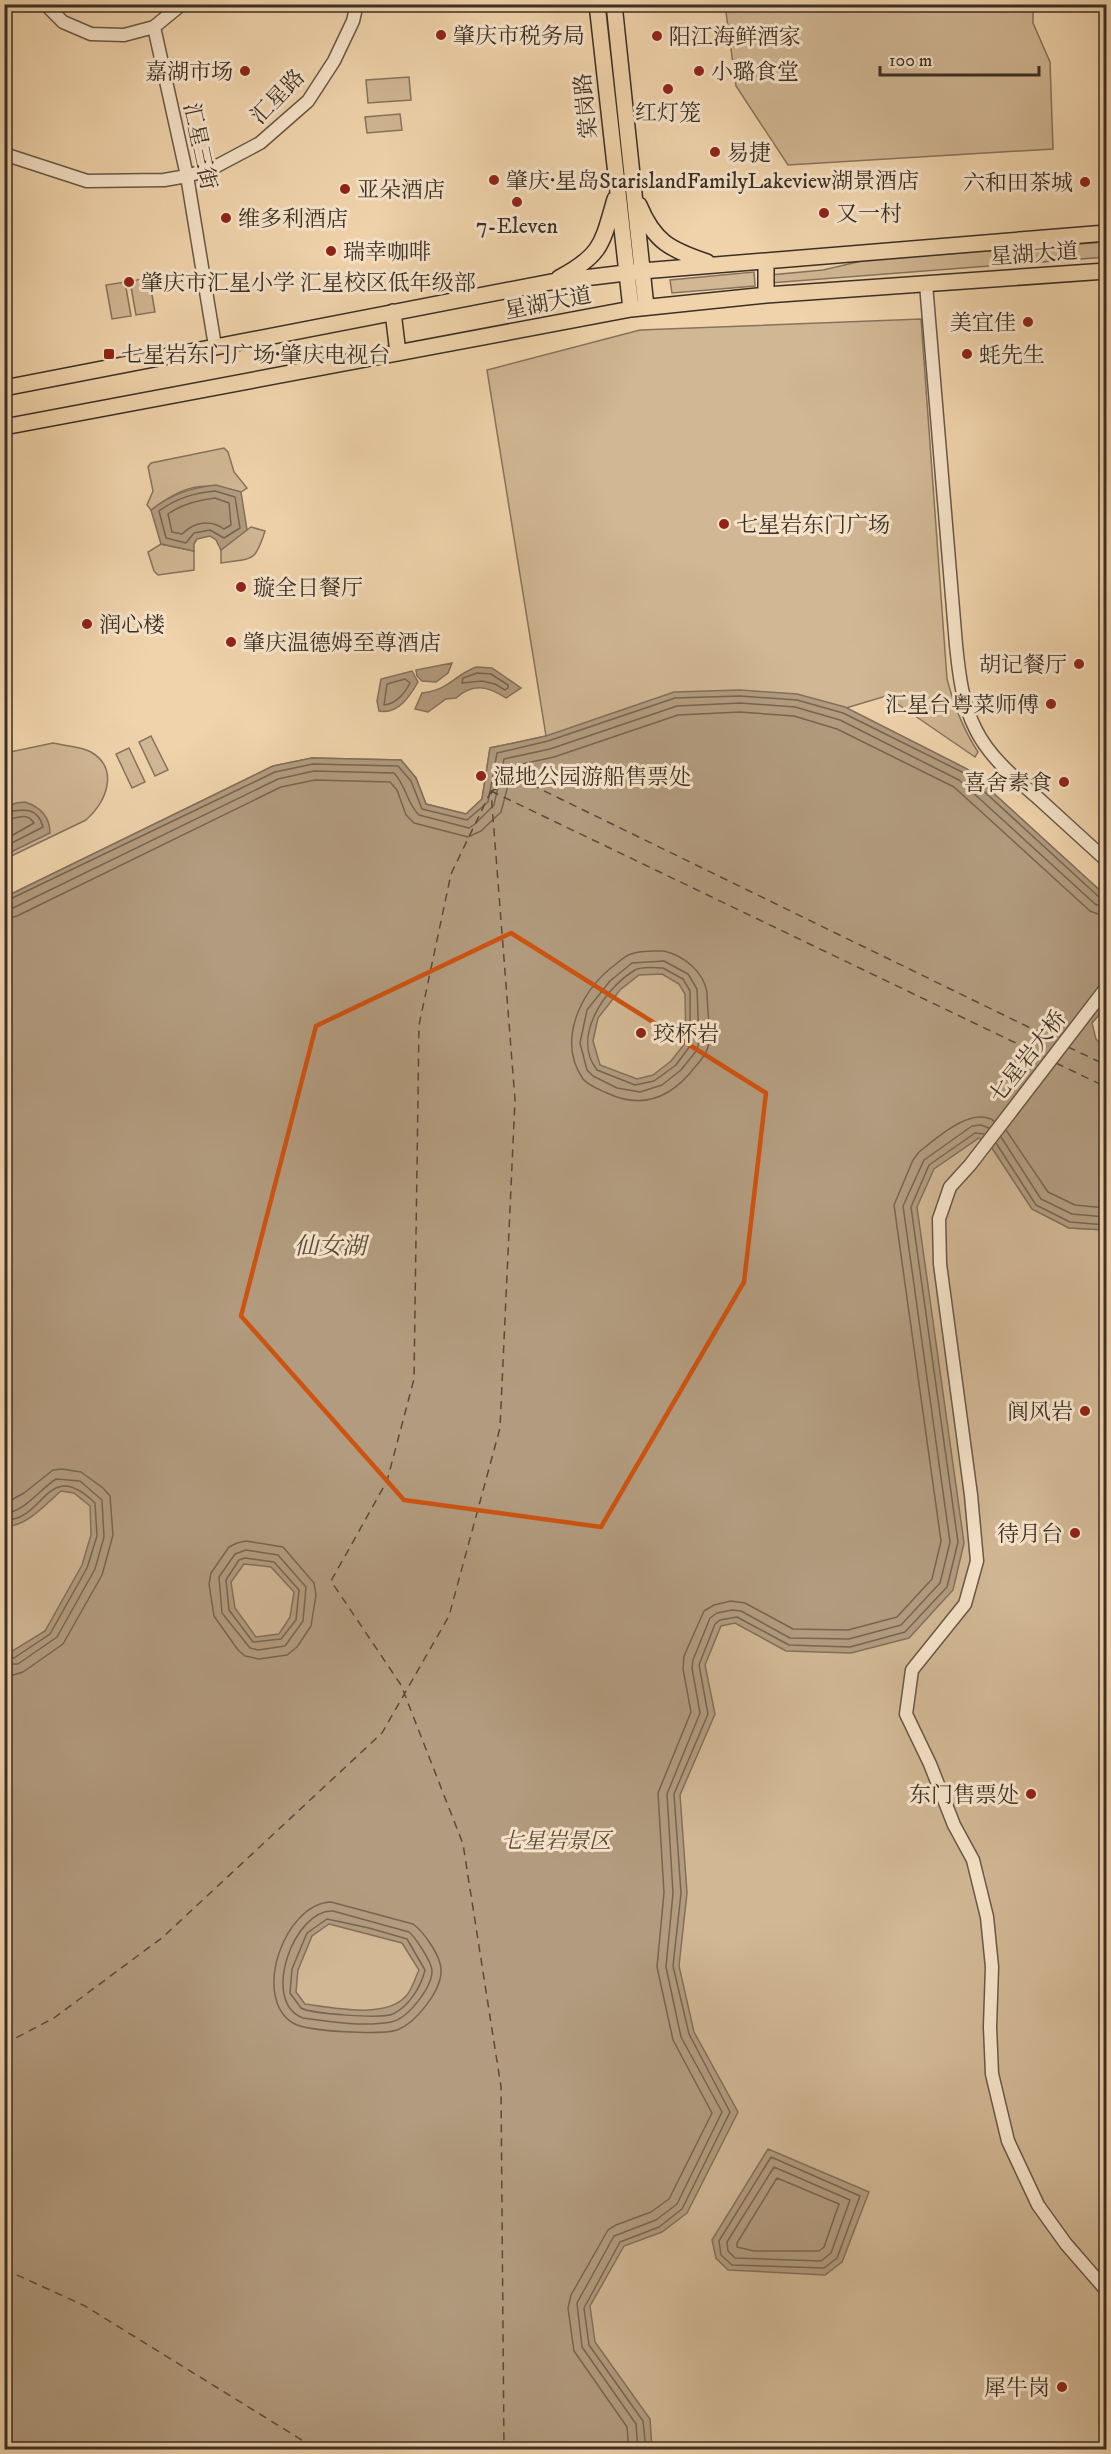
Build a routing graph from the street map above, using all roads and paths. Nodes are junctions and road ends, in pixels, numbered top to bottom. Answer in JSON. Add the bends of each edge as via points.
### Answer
{"nodes":[{"id":1,"x":45,"y":4,"type":"edge"},
{"id":2,"x":182,"y":4,"type":"edge"},
{"id":3,"x":357,"y":4,"type":"edge"},
{"id":4,"x":613,"y":4,"type":"edge"},
{"id":5,"x":597,"y":5,"type":"edge"},
{"id":6,"x":154,"y":27,"type":"junction"},
{"id":7,"x":4,"y":154,"type":"edge"},
{"id":8,"x":187,"y":176,"type":"junction"},
{"id":9,"x":634,"y":191,"type":"junction"},
{"id":10,"x":616,"y":193,"type":"junction"},
{"id":11,"x":1107,"y":233,"type":"edge"},
{"id":12,"x":766,"y":262,"type":"junction"},
{"id":13,"x":715,"y":265,"type":"junction"},
{"id":14,"x":642,"y":271,"type":"junction"},
{"id":15,"x":1107,"y":271,"type":"edge"},
{"id":16,"x":626,"y":273,"type":"junction"},
{"id":17,"x":551,"y":282,"type":"junction"},
{"id":18,"x":926,"y":284,"type":"junction"},
{"id":19,"x":766,"y":296,"type":"junction"},
{"id":20,"x":638,"y":308,"type":"junction"},
{"id":21,"x":393,"y":312,"type":"junction"},
{"id":22,"x":215,"y":346,"type":"junction"},
{"id":23,"x":399,"y":353,"type":"junction"},
{"id":24,"x":4,"y":388,"type":"edge"},
{"id":25,"x":4,"y":427,"type":"edge"},
{"id":26,"x":1107,"y":860,"type":"edge"},
{"id":27,"x":1107,"y":988,"type":"edge"},
{"id":28,"x":1107,"y":2290,"type":"edge"}],
"edges":[{"from":1,"to":6,"type":"street","via":[[63,22],[91,34],[124,35]]},
{"from":2,"to":6,"type":"street"},
{"from":3,"to":8,"type":"street","name":"汇星路","via":[[334,62],[308,101],[260,143],[213,168]]},
{"from":4,"to":5,"type":"main road"},
{"from":4,"to":9,"type":"main road","name":"棠岗路"},
{"from":5,"to":10,"type":"main road","name":"棠岗路"},
{"from":6,"to":8,"type":"street","name":"汇星三街"},
{"from":7,"to":8,"type":"street","name":"汇星路","via":[[87,181]]},
{"from":8,"to":22,"type":"street","name":"汇星三街"},
{"from":9,"to":13,"type":"main road","via":[[644,218],[664,244]]},
{"from":9,"to":14,"type":"main road","name":"棠岗路"},
{"from":10,"to":16,"type":"main road","name":"棠岗路"},
{"from":10,"to":17,"type":"main road","via":[[603,242],[595,254]]},
{"from":11,"to":12,"type":"main road","name":"星湖大道"},
{"from":12,"to":13,"type":"main road","name":"星湖大道"},
{"from":12,"to":19,"type":"main road"},
{"from":13,"to":14,"type":"main road","name":"星湖大道"},
{"from":14,"to":16,"type":"main road","name":"星湖大道"},
{"from":14,"to":20,"type":"main road","name":"棠岗路"},
{"from":15,"to":18,"type":"main road","name":"星湖大道"},
{"from":16,"to":17,"type":"main road","name":"星湖大道"},
{"from":16,"to":20,"type":"main road","name":"棠岗路"},
{"from":17,"to":21,"type":"main road","name":"星湖大道"},
{"from":18,"to":19,"type":"main road","name":"星湖大道"},
{"from":18,"to":26,"type":"street","via":[[956,645],[965,703],[975,729],[999,762]]},
{"from":19,"to":20,"type":"main road","name":"星湖大道"},
{"from":20,"to":23,"type":"main road","name":"星湖大道"},
{"from":21,"to":22,"type":"main road","name":"星湖大道"},
{"from":21,"to":23,"type":"main road"},
{"from":22,"to":24,"type":"main road","name":"星湖大道"},
{"from":23,"to":25,"type":"main road","name":"星湖大道"},
{"from":27,"to":28,"type":"street","name":"七星岩大桥","via":[[950,1187],[939,1219],[940,1264],[977,1561],[965,1604],[912,1670],[906,1714],[973,1860],[987,1917],[992,1967],[992,2074],[1008,2141],[1038,2205]]}]}
